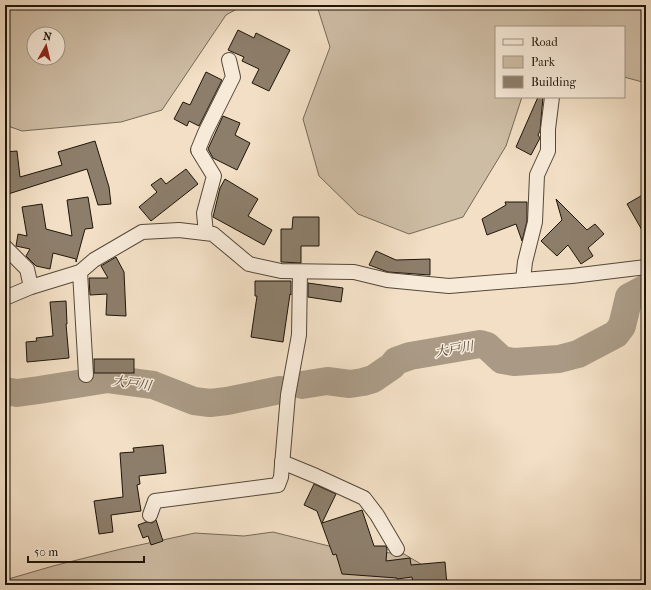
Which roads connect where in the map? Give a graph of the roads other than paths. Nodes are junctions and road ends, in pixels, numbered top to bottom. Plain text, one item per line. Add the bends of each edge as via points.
1 (229, 60) dead end
2 (552, 98) edge
3 (206, 233) junction
4 (5, 247) edge
5 (646, 267) edge
6 (80, 272) junction
7 (300, 272) junction
8 (523, 280) junction
9 (31, 287) junction
10 (5, 298) edge
11 (86, 375) dead end
12 (282, 462) junction
13 (150, 515) dead end
14 (398, 549) dead end

1 - 3 street via 233,77 198,150 214,176 204,213
2 - 8 street via 548,151 538,175 535,222
3 - 6 street via 179,230 142,232 94,260
3 - 7 street via 213,234 248,264
4 - 9 street via 27,269
5 - 8 street
6 - 9 street
6 - 11 street
7 - 8 street via 354,272 387,280 449,286
7 - 12 street via 299,335 288,395
9 - 10 street
12 - 13 street via 278,485 155,501
12 - 14 street via 364,498

